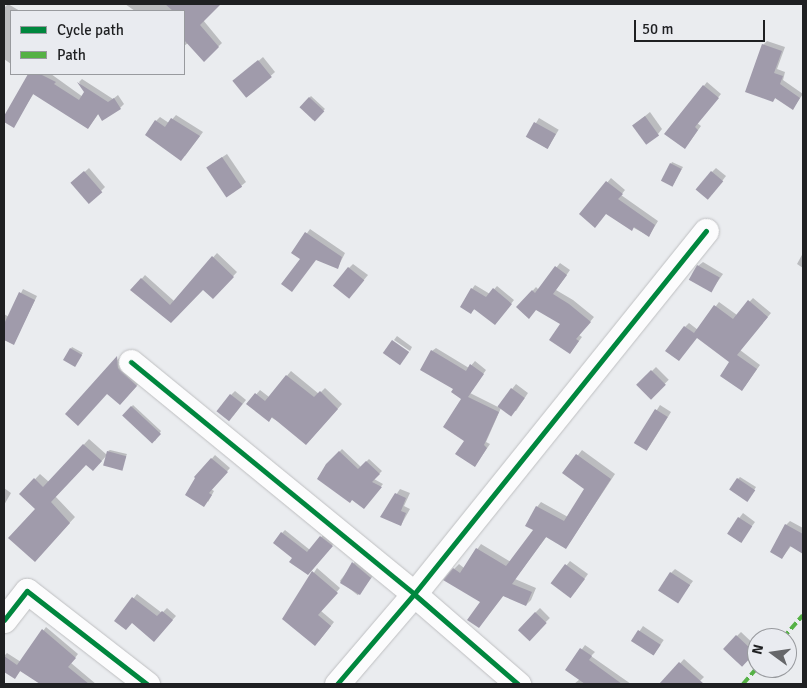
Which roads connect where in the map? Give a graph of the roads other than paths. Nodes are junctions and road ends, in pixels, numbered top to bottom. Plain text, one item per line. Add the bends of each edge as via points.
1 (706, 231) dead end
2 (131, 362) dead end
3 (414, 594) junction
4 (4, 620) edge
5 (147, 684) edge
6 (337, 684) edge
7 (518, 684) edge

1 - 3 street
2 - 3 street
3 - 6 street
3 - 7 street
4 - 5 street via 27,591

